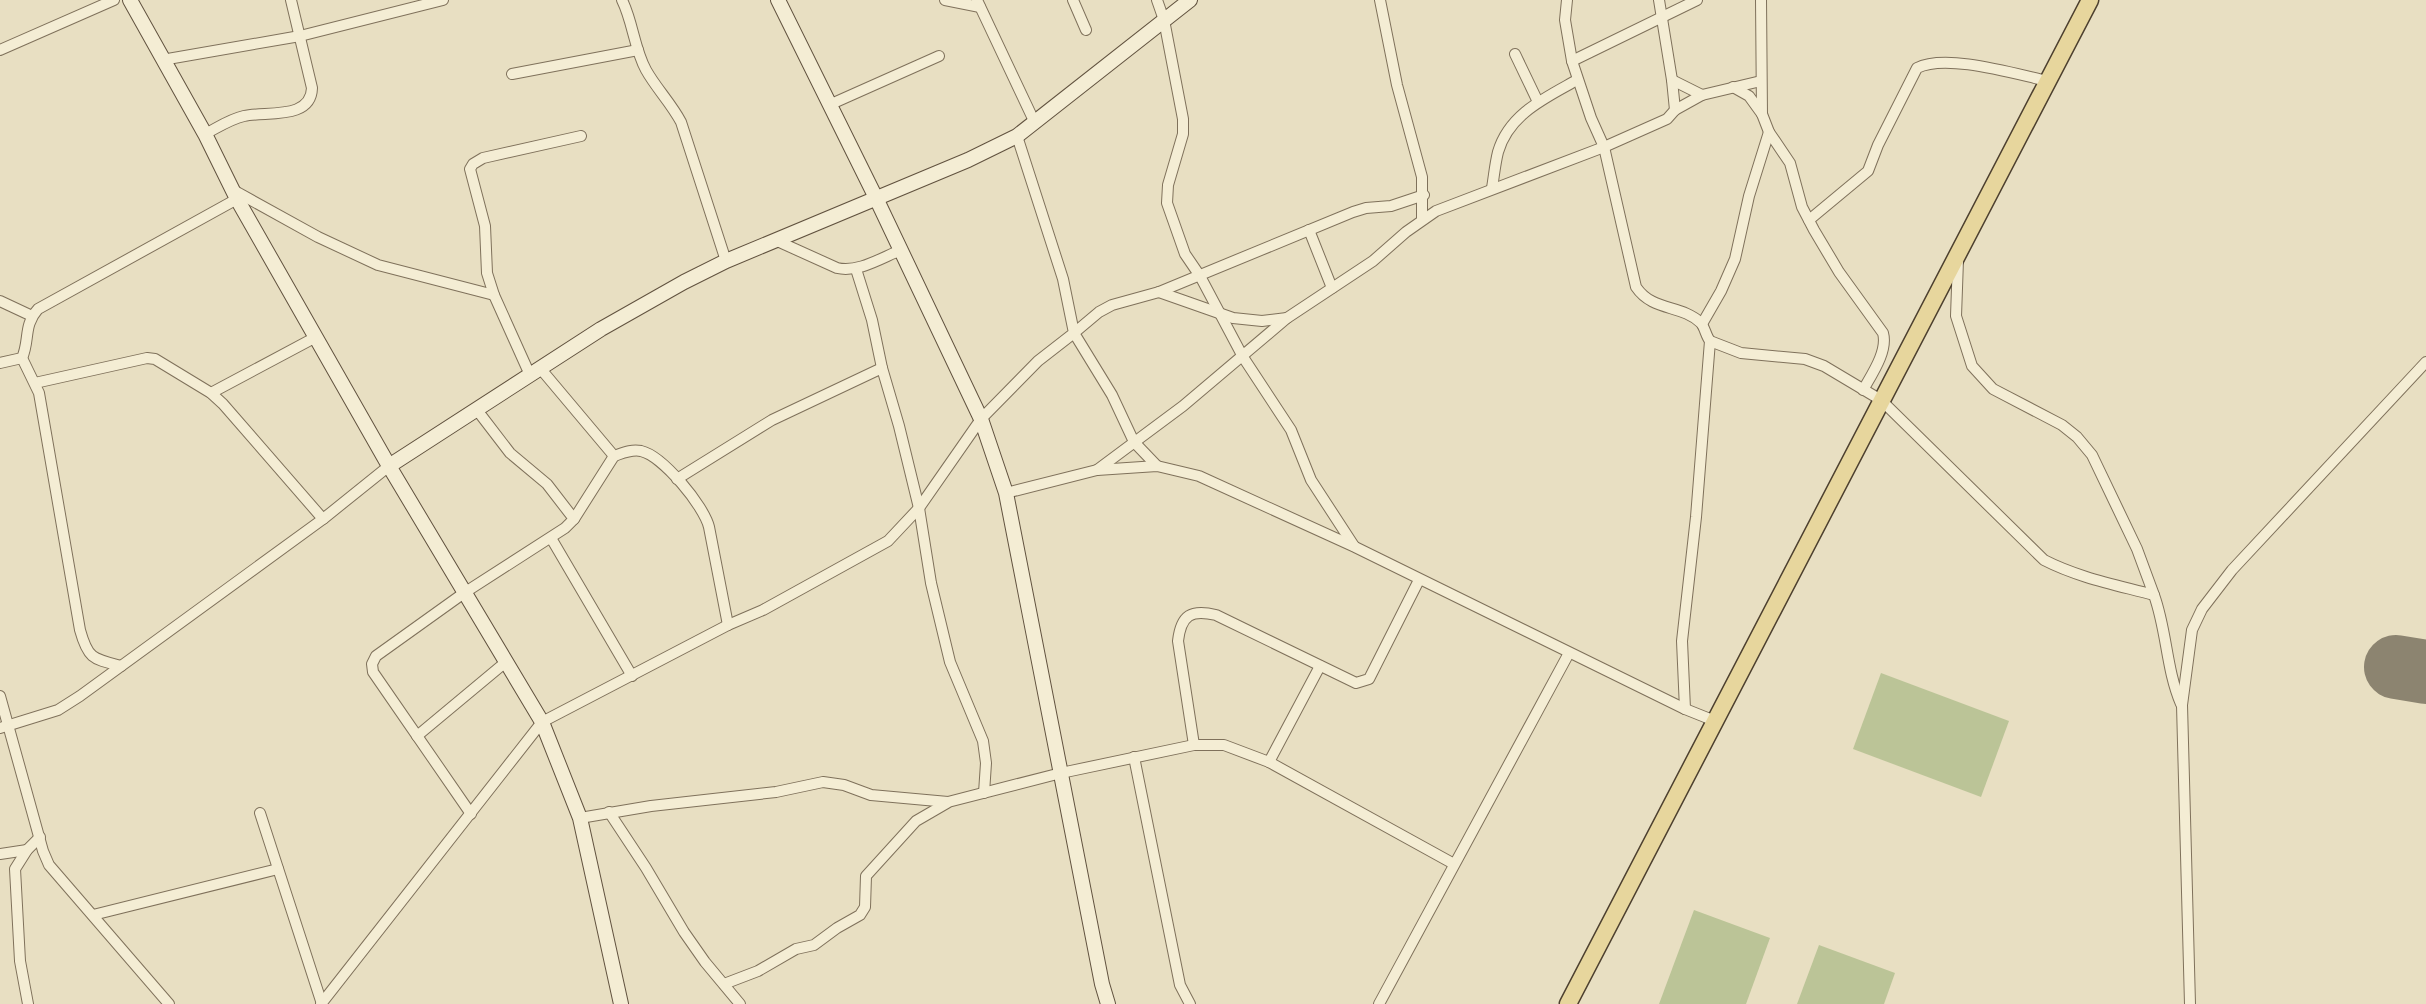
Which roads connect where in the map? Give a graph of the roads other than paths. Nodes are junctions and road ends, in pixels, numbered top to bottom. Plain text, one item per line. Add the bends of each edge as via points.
1 (114, 0) edge
2 (130, 0) edge
3 (291, 0) edge
4 (444, 0) edge
5 (622, 0) edge
6 (945, 0) edge
7 (1073, 0) edge
8 (1157, 0) edge
9 (1190, 0) edge
10 (1380, 0) edge
11 (1566, 0) edge
12 (1659, 0) edge
13 (1697, 0) edge
14 (1760, 1) edge
15 (782, 3) edge
16 (979, 4) edge
17 (2086, 4) edge
18 (1661, 17) junction
19 (1164, 20) junction
20 (1086, 30) dead end
21 (300, 36) junction
22 (0, 50) edge
23 (638, 50) junction
24 (1514, 54) dead end
25 (939, 56) dead end
26 (162, 60) junction
27 (1572, 61) junction
28 (512, 74) dead end
29 (1577, 80) junction
30 (1672, 80) junction
31 (2048, 80) junction
32 (1761, 81) junction
33 (1733, 87) junction
34 (1702, 95) junction
35 (1538, 102) junction
36 (829, 105) junction
37 (1674, 110) junction
38 (1762, 114) junction
39 (1035, 123) junction
40 (1769, 132) junction
41 (205, 134) junction
42 (581, 136) dead end
43 (1017, 136) junction
44 (1604, 147) junction
45 (1492, 188) junction
46 (235, 194) junction
47 (1424, 195) junction
48 (876, 198) junction
49 (1422, 219) junction
50 (1809, 220) junction
51 (1309, 230) junction
52 (775, 240) junction
53 (901, 250) junction
54 (1958, 251) junction
55 (726, 261) junction
56 (856, 268) junction
57 (1200, 276) junction
58 (1332, 288) junction
59 (1159, 292) junction
60 (494, 295) junction
61 (0, 301) edge
62 (1219, 315) junction
63 (32, 316) junction
64 (1287, 318) junction
65 (1702, 324) junction
66 (1074, 333) junction
67 (316, 337) junction
68 (1710, 341) junction
69 (1243, 357) junction
70 (22, 358) junction
71 (2426, 362) edge
72 (0, 363) edge
73 (882, 368) junction
74 (535, 372) junction
75 (35, 383) junction
76 (1863, 390) junction
77 (211, 393) junction
78 (1881, 400) junction
79 (477, 410) junction
80 (981, 419) junction
81 (1134, 442) junction
82 (614, 456) junction
83 (389, 466) junction
84 (1157, 466) junction
85 (1098, 470) junction
86 (677, 479) junction
87 (1006, 493) junction
88 (919, 508) junction
89 (323, 519) junction
90 (574, 519) junction
91 (551, 538) junction
92 (1355, 547) junction
93 (1419, 580) junction
94 (464, 593) junction
95 (2154, 595) junction
96 (728, 625) junction
97 (1569, 653) junction
98 (507, 661) junction
99 (121, 666) junction
100 (1320, 666) junction
101 (632, 676) junction
102 (0, 696) edge
103 (2182, 705) junction
104 (1685, 709) junction
105 (1715, 720) junction
106 (542, 722) junction
107 (4, 726) edge
108 (417, 736) junction
109 (1194, 745) junction
110 (1134, 758) junction
111 (1269, 762) junction
112 (1060, 773) junction
113 (984, 794) junction
114 (948, 802) junction
115 (609, 812) junction
116 (260, 813) dead end
117 (471, 814) junction
118 (580, 818) junction
119 (40, 837) junction
120 (27, 850) junction
121 (0, 854) edge
122 (1454, 864) junction
123 (278, 869) junction
124 (93, 916) junction
125 (724, 984) junction
126 (28, 1004) edge
127 (169, 1004) edge
128 (321, 1004) edge
129 (621, 1004) edge
130 (740, 1004) edge
131 (1108, 1004) edge
132 (1190, 1004) edge
133 (1379, 1004) edge
134 (1568, 1004) edge
135 (2190, 1004) edge

1 - 22 street
2 - 26 street
3 - 21 street
4 - 21 street
5 - 23 street
6 - 16 street
7 - 20 street
8 - 19 street
9 - 19 street
10 - 47 street
11 - 27 street via 1565,20
12 - 18 street
13 - 18 street
14 - 32 street
15 - 36 street
16 - 39 street
17 - 31 main road
18 - 27 street
18 - 30 street
19 - 39 street
19 - 57 street via 1183,119 1183,134 1168,185 1167,203 1185,254
21 - 26 street
21 - 41 street via 312,88 308,104 290,111 235,119
23 - 28 street
23 - 55 street via 645,69 681,122
24 - 35 street
25 - 36 street
26 - 41 street
27 - 29 street
29 - 35 street
29 - 44 street
30 - 34 street
30 - 37 street
31 - 50 street via 1955,62 1917,68 1868,171
31 - 54 main road
32 - 33 street
32 - 38 street
33 - 34 street
33 - 38 street via 1749,96
34 - 37 street
35 - 45 street via 1517,119 1504,138 1498,152
36 - 48 street
37 - 44 street via 1667,119
38 - 40 street
39 - 43 street
40 - 50 street via 1790,163 1802,207
40 - 65 street via 1749,196 1735,259
41 - 46 street
42 - 60 street via 482,158 470,169 485,226 487,273
43 - 48 street
43 - 66 street via 1063,279
44 - 45 street
44 - 65 street via 1636,287 1649,302 1675,309
45 - 49 street
46 - 60 street via 378,265
46 - 63 street via 48,302
46 - 67 street
47 - 49 street
47 - 51 street via 1391,206 1366,208
48 - 52 street
48 - 53 street
49 - 58 street via 1374,260
50 - 76 street via 1839,272 1883,333 1885,343
51 - 57 street
51 - 58 street
52 - 55 street
52 - 56 street via 837,268
53 - 56 street
53 - 80 street
54 - 78 main road
54 - 95 street via 1956,316 1972,366 1993,389 2062,426 2082,443 2099,469 2138,549
55 - 74 street via 640,306
56 - 73 street
57 - 59 street
57 - 62 street
58 - 64 street
59 - 62 street
59 - 66 street via 1112,305
60 - 74 street
61 - 63 street
62 - 64 street via 1256,321
62 - 69 street
63 - 70 street via 27,326
64 - 69 street
65 - 68 street
66 - 80 street via 1038,361
66 - 81 street via 1112,395
67 - 77 street
67 - 83 street
68 - 76 street via 1741,353 1805,359 1824,366
68 - 104 street via 1682,641
69 - 81 street
69 - 92 street via 1290,430 1311,480
70 - 72 street
70 - 75 street
71 - 103 street via 2251,550 2202,609 2192,630 2188,649
73 - 86 street via 772,420
73 - 88 street
74 - 79 street
74 - 82 street
75 - 77 street via 155,358
75 - 99 street via 84,646 95,659
76 - 78 street
77 - 89 street
78 - 95 street via 2044,560 2093,580
78 - 105 main road
79 - 83 street
79 - 90 street via 510,453 546,484
80 - 87 street
80 - 88 street
81 - 84 street
81 - 85 street
82 - 86 street via 632,450 643,452 655,458
82 - 90 street
83 - 89 street
83 - 94 street
84 - 85 street
84 - 92 street via 1199,476
85 - 87 street
86 - 96 street via 706,515
87 - 112 street
88 - 96 street via 879,548 763,610
88 - 113 street via 931,583 950,662 983,741 986,763
89 - 99 street
90 - 91 street
91 - 94 street
91 - 101 street
92 - 93 street
93 - 97 street
93 - 100 street via 1369,679 1356,683
94 - 98 street
94 - 108 street via 376,656 372,664 373,672
95 - 103 street via 2170,672
96 - 101 street
97 - 104 street
97 - 122 street
98 - 106 street
98 - 108 street
99 - 107 street via 58,710
100 - 109 street via 1216,615 1200,611 1187,616 1180,625 1178,641
100 - 111 street
101 - 106 street
102 - 107 street
103 - 135 street
104 - 105 street
105 - 134 main road
106 - 117 street
106 - 118 street
107 - 119 street
108 - 117 street
109 - 110 street
109 - 111 street via 1230,746
110 - 112 street
110 - 132 street via 1180,985
111 - 122 street
112 - 113 street
112 - 131 street
113 - 114 street
114 - 115 street via 878,796 823,782 750,796
114 - 125 street via 916,821 866,876 865,907 860,915 814,945 796,949 758,971
115 - 118 street
115 - 125 street via 684,932
116 - 123 street
117 - 128 street
118 - 129 street
119 - 120 street
119 - 124 street via 49,865
120 - 121 street
120 - 126 street via 15,869 14,880 20,961
122 - 133 street
123 - 124 street
123 - 128 street
124 - 127 street
125 - 130 street

